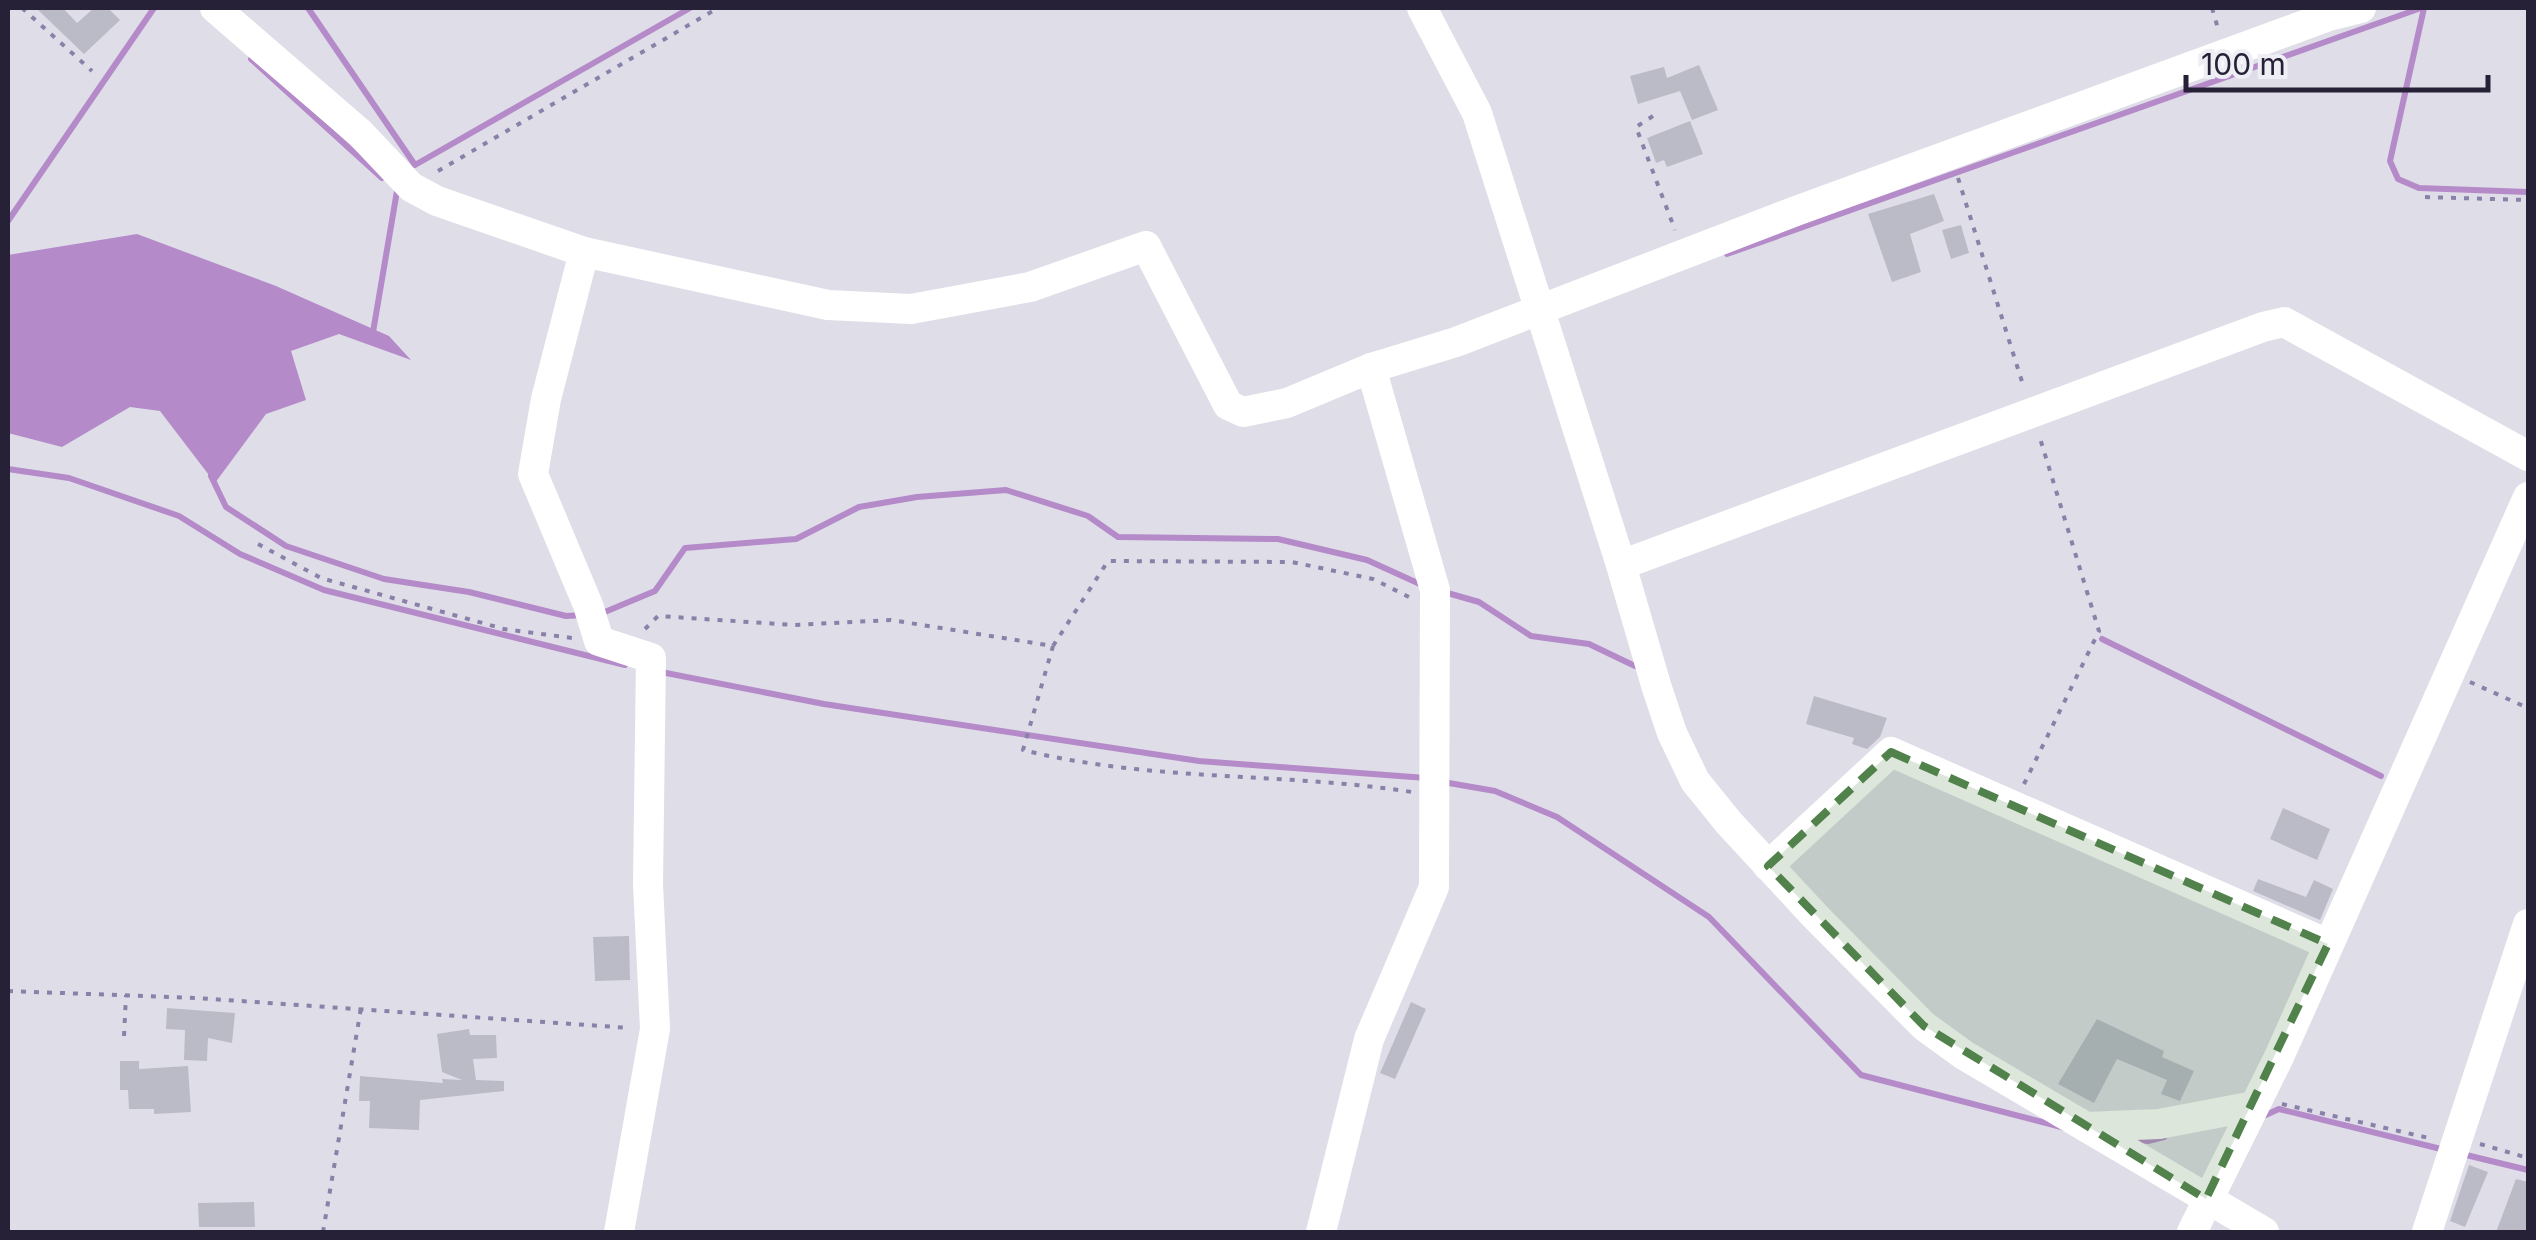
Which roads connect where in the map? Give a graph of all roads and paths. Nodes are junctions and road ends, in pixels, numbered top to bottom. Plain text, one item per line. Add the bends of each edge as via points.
1 (22, 8) edge
2 (215, 8) edge
3 (718, 8) edge
4 (1422, 8) edge
5 (2361, 8) edge
6 (92, 71) dead end
7 (1653, 116) dead end
8 (1950, 155) junction
9 (411, 187) junction
10 (2425, 197) dead end
11 (2528, 200) edge
12 (584, 252) junction
13 (1684, 254) junction
14 (1538, 309) junction
15 (1371, 368) junction
16 (2032, 412) junction
17 (2528, 456) edge
18 (2528, 498) edge
19 (258, 544) dead end
20 (1621, 565) junction
21 (1433, 590) junction
22 (611, 645) junction
23 (1053, 646) junction
24 (2448, 673) junction
25 (2528, 708) edge
26 (1434, 780) junction
27 (2013, 806) junction
28 (1768, 866) junction
29 (2528, 924) edge
30 (2328, 944) junction
31 (8, 991) edge
32 (126, 995) junction
33 (361, 1008) junction
34 (655, 1029) junction
35 (124, 1036) dead end
36 (2256, 1102) junction
37 (2086, 1127) junction
38 (2458, 1141) junction
39 (2528, 1158) edge
40 (2206, 1199) junction
41 (324, 1232) edge
42 (620, 1232) edge
43 (1321, 1232) edge
44 (2192, 1232) edge
45 (2264, 1232) edge
46 (2427, 1232) edge

1 - 6 path
2 - 9 street via 360,133
3 - 9 path
4 - 14 street via 1477,113
5 - 8 street
7 - 13 path via 1636,128
8 - 13 street
8 - 16 path
9 - 12 street
10 - 11 path
12 - 15 street via 828,306 911,309 1030,287 1146,246 1228,405 1243,412 1287,402
12 - 22 street via 533,474
13 - 14 street
14 - 15 street
14 - 20 street
15 - 21 street
16 - 17 street via 2284,322
16 - 20 street
16 - 27 path via 2099,632
18 - 24 street
19 - 22 path via 321,578 504,629
20 - 28 street via 1672,734 1695,781
21 - 23 path via 1292,562 1108,562
21 - 26 street
22 - 23 path via 658,616 794,625 891,620
22 - 34 street via 651,658 648,884
23 - 26 path via 1023,750 1125,769 1353,783
24 - 25 path
24 - 30 street
26 - 43 street via 1434,887 1369,1039
27 - 28 street via 1892,752
27 - 30 street
28 - 37 street via 1924,1026
29 - 38 street
30 - 36 street
31 - 32 path
32 - 33 path
32 - 35 path
33 - 34 path
33 - 41 path
34 - 42 street
36 - 37 street via 2159,1124
36 - 38 path
36 - 40 street
37 - 40 street
38 - 39 path
38 - 46 street
40 - 44 street
40 - 45 street

